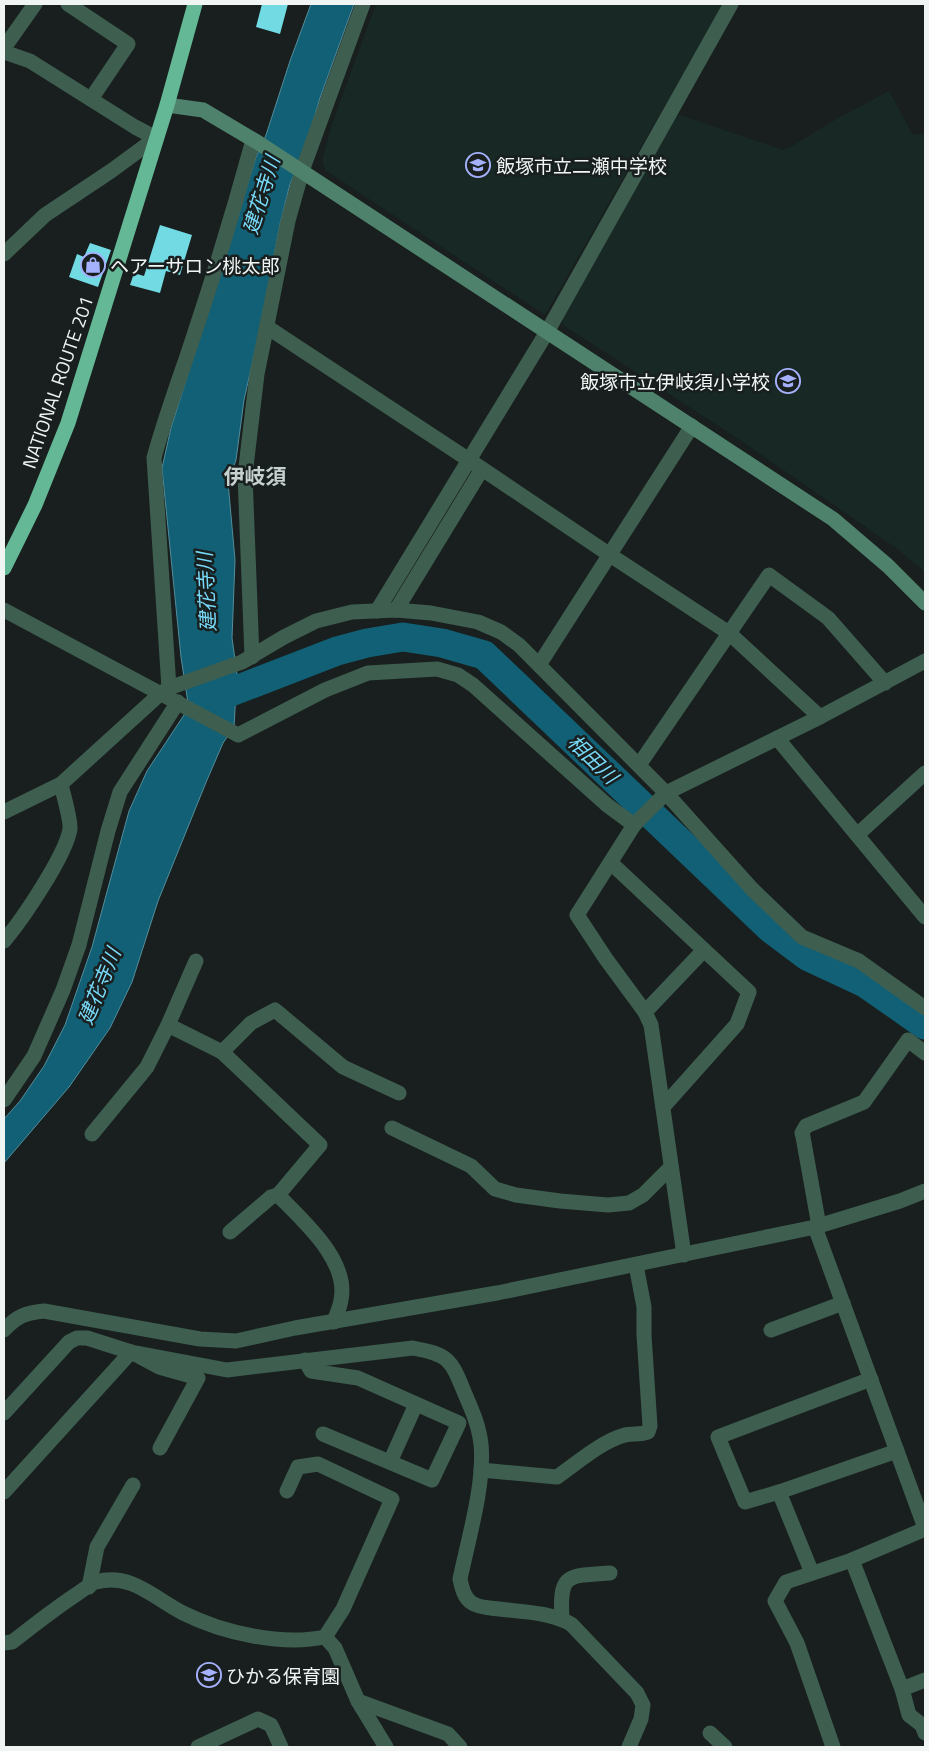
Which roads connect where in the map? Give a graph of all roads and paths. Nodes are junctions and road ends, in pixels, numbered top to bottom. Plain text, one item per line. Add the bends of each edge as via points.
1 (35, 4) edge
2 (68, 4) edge
3 (195, 4) edge
4 (363, 4) edge
5 (731, 4) edge
6 (4, 50) edge
7 (91, 99) junction
8 (167, 105) junction
9 (156, 138) junction
10 (255, 141) junction
11 (300, 170) junction
12 (4, 254) edge
13 (267, 327) junction
14 (547, 332) junction
15 (692, 426) junction
16 (469, 460) junction
17 (482, 469) junction
18 (610, 555) junction
19 (4, 568) edge
20 (925, 603) edge
21 (4, 610) edge
22 (396, 610) junction
23 (377, 611) junction
24 (730, 633) junction
25 (247, 660) junction
26 (925, 661) edge
27 (539, 665) junction
28 (886, 683) junction
29 (169, 689) junction
30 (180, 704) junction
31 (820, 717) junction
32 (777, 738) junction
33 (639, 766) junction
34 (925, 772) edge
35 (61, 784) junction
36 (666, 793) junction
37 (4, 812) edge
38 (634, 825) junction
39 (857, 835) junction
40 (611, 863) junction
41 (925, 917) edge
42 (4, 941) edge
43 (704, 950) junction
44 (196, 961) dead end
45 (925, 1008) edge
46 (645, 1012) junction
47 (168, 1025) junction
48 (222, 1052) junction
49 (925, 1053) edge
50 (399, 1093) dead end
51 (4, 1100) edge
52 (663, 1107) junction
53 (392, 1128) dead end
54 (92, 1134) dead end
55 (671, 1167) junction
56 (925, 1191) edge
57 (278, 1195) junction
58 (817, 1226) junction
59 (230, 1232) dead end
60 (684, 1255) junction
61 (636, 1265) junction
62 (843, 1303) junction
63 (334, 1322) junction
64 (4, 1330) edge
65 (772, 1330) dead end
66 (131, 1352) junction
67 (305, 1360) junction
68 (871, 1379) junction
69 (416, 1404) junction
70 (4, 1412) edge
71 (323, 1434) dead end
72 (160, 1448) dead end
73 (897, 1451) junction
74 (390, 1462) junction
75 (480, 1470) junction
76 (133, 1485) dead end
77 (287, 1490) dead end
78 (4, 1492) edge
79 (779, 1492) junction
80 (925, 1528) edge
81 (852, 1560) junction
82 (610, 1573) dead end
83 (812, 1573) junction
84 (89, 1587) junction
85 (562, 1619) junction
86 (325, 1637) junction
87 (4, 1643) edge
88 (925, 1680) edge
89 (902, 1689) junction
90 (358, 1701) junction
91 (710, 1733) dead end
92 (925, 1733) edge
93 (198, 1747) edge
94 (281, 1747) edge
95 (386, 1747) edge
96 (460, 1747) edge
97 (629, 1747) edge
98 (725, 1747) edge
99 (833, 1747) edge

1 - 6 street
2 - 7 street via 128,44
3 - 8 highway, NATIONAL ROUTE 201
4 - 11 street
5 - 14 street
6 - 7 street via 30,61
7 - 9 street
8 - 9 highway, NATIONAL ROUTE 201
8 - 10 street via 203,110
9 - 12 street via 45,215
9 - 19 highway, NATIONAL ROUTE 201 via 68,423 35,505
10 - 11 street
10 - 29 street via 154,458
11 - 13 street
11 - 14 street
13 - 16 street
13 - 25 street via 257,374 245,475
14 - 15 street
14 - 16 street
15 - 18 street
15 - 20 street via 833,519
16 - 17 street
16 - 23 street
17 - 18 street
17 - 22 street
18 - 24 street
18 - 27 street
21 - 29 street
22 - 23 street
22 - 27 street via 478,622 494,628 519,645
23 - 25 street via 352,612 316,621
24 - 28 street via 769,575 828,618
24 - 31 street
24 - 33 street
25 - 29 street
26 - 28 street
27 - 33 street
28 - 31 street
29 - 30 street
29 - 35 street
30 - 38 street via 238,735 324,690 368,673 437,669 458,675 473,685 607,805
30 - 51 street via 120,792 64,990 34,1056
31 - 32 street
32 - 36 street
32 - 39 street
33 - 36 street
34 - 39 street
35 - 37 street
35 - 42 street via 70,828 61,853 35,898
36 - 38 street
36 - 45 street via 752,889 802,938 859,962
38 - 40 street
39 - 41 street
40 - 43 street
40 - 46 street via 577,915
43 - 46 street
43 - 52 street via 749,992 737,1024
44 - 47 street
46 - 52 street via 651,1025
47 - 48 street
47 - 54 street via 147,1067
48 - 50 street via 251,1023 275,1010 343,1067
48 - 57 street via 320,1145
49 - 58 street via 908,1040 864,1102 804,1129
52 - 55 street
53 - 55 street via 471,1166 495,1189 560,1201 608,1205 629,1203 643,1196
55 - 60 street
56 - 58 street
57 - 59 street via 271,1197
57 - 63 street via 322,1241 337,1267 342,1299
58 - 60 street
58 - 62 street
60 - 61 street
61 - 63 street
61 - 75 street via 644,1307 648,1432 625,1435 607,1442 557,1477
62 - 65 street
62 - 68 street
63 - 64 street via 236,1340 218,1340 44,1312 26,1313
66 - 67 street via 227,1370
66 - 70 street via 87,1338 77,1338 69,1342
66 - 72 street via 159,1367 198,1378
66 - 78 street
67 - 69 street via 311,1371 358,1378
67 - 75 street via 413,1348 431,1351 448,1359 476,1418 481,1445
68 - 73 street
68 - 79 street via 718,1437 745,1502
69 - 74 street
69 - 74 street via 459,1423 432,1480
71 - 74 street
73 - 79 street
73 - 80 street
75 - 85 street via 460,1580 464,1594 472,1603 484,1607
76 - 84 street via 97,1547
77 - 86 street via 298,1467 318,1464 392,1499 343,1609
79 - 83 street
80 - 81 street
81 - 83 street
81 - 89 street
82 - 85 street via 576,1575 568,1580 560,1596
83 - 99 street via 786,1582 775,1601 797,1642
84 - 86 street via 114,1579 138,1585 183,1613 248,1635 308,1640
84 - 87 street via 12,1642
85 - 97 street via 571,1624 636,1692 643,1705 641,1719
86 - 90 street via 335,1648
88 - 89 street
89 - 92 street via 909,1715 922,1725
90 - 95 street
90 - 96 street via 448,1734
91 - 98 street
93 - 94 street via 258,1719 271,1725

